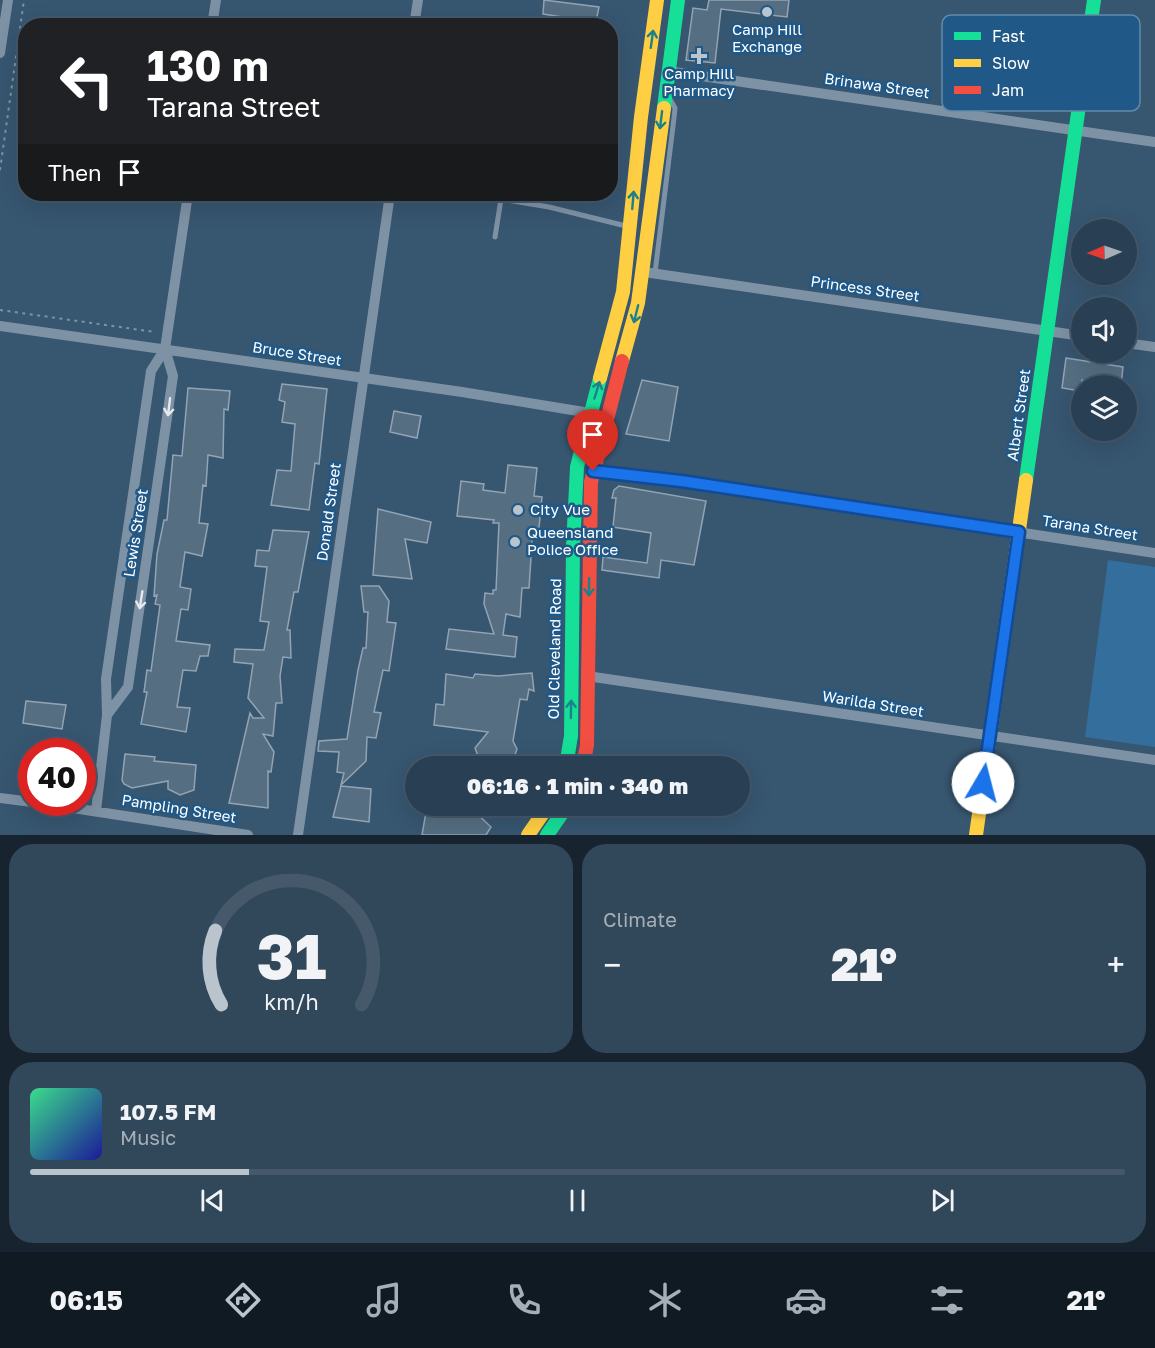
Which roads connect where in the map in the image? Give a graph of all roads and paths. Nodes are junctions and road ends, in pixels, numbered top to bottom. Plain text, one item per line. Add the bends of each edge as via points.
1 (8, 0) edge
2 (24, 0) edge
3 (216, 0) edge
4 (418, 0) edge
5 (657, 0) edge
6 (678, 0) edge
7 (1094, 0) edge
8 (1092, 15) edge
9 (21, 18) edge
10 (213, 18) edge
11 (415, 18) edge
12 (18, 42) edge
13 (0, 53) edge
14 (667, 71) junction
15 (942, 111) edge
16 (944, 111) edge
17 (1078, 111) edge
18 (1075, 130) junction
19 (1155, 142) edge
20 (0, 170) edge
21 (187, 201) edge
22 (389, 201) edge
23 (501, 201) edge
24 (513, 201) edge
25 (631, 227) junction
26 (495, 237) dead end
27 (649, 272) junction
28 (0, 310) edge
29 (0, 326) edge
30 (1048, 331) junction
31 (155, 332) dead end
32 (1071, 334) edge
33 (1137, 345) edge
34 (1155, 347) edge
35 (165, 349) junction
36 (363, 379) junction
37 (590, 413) junction
38 (593, 471) junction
39 (1019, 532) junction
40 (1155, 553) edge
41 (587, 676) junction
42 (107, 715) junction
43 (990, 737) junction
44 (568, 756) edge
45 (585, 756) edge
46 (1155, 760) edge
47 (0, 798) edge
48 (18, 800) edge
49 (96, 811) joint
50 (541, 816) edge
51 (560, 816) edge
52 (169, 830) edge
53 (248, 835) edge
54 (298, 835) edge
55 (528, 835) edge
56 (547, 835) edge
57 (976, 835) edge

1 - 13 street
2 - 9 path
3 - 10 street
4 - 11 street
25 -> 5 main road, Old Cleveland Road
6 - 14 main road
7 - 8 main road, Albert Street
12 - 20 path
14 - 15 street, Brinawa Street
14 -> 27 main road
16 - 18 street, Brinawa Street
17 - 18 main road, Albert Street
18 - 19 street, Brinawa Street
18 - 30 main road, Albert Street
21 - 35 street, Lewis Street
22 - 36 street, Donald Street
23 - 26 lane
24 - 25 lane
37 -> 25 main road, Old Cleveland Road via 618,318
27 - 30 street, Princess Street
27 -> 38 main road
28 - 31 path
29 - 35 street, Bruce Street
30 - 32 street, Princess Street
30 - 39 main road, Albert Street
33 - 34 street
35 - 36 street, Bruce Street
35 - 42 street, Lewis Street via 151,371 106,679
35 -> 42 street, Lewis Street via 173,376 128,687
36 - 37 street, Bruce Street
36 - 54 street, Donald Street
44 -> 37 main road, Old Cleveland Road via 575,483
38 - 39 street, Tarana Street
38 -> 41 main road
39 - 40 street, Tarana Street
39 - 43 main road, Albert Street
41 - 43 street, Warilda Street
41 - 45 main road
42 - 49 street, Lewis Street
43 - 46 street, Warilda Street
43 - 57 main road, Albert Street
47 - 48 street, Pampling Street
49 - 52 street, Pampling Street
50 - 55 main road
51 - 56 main road
52 - 53 street, Pampling Street

